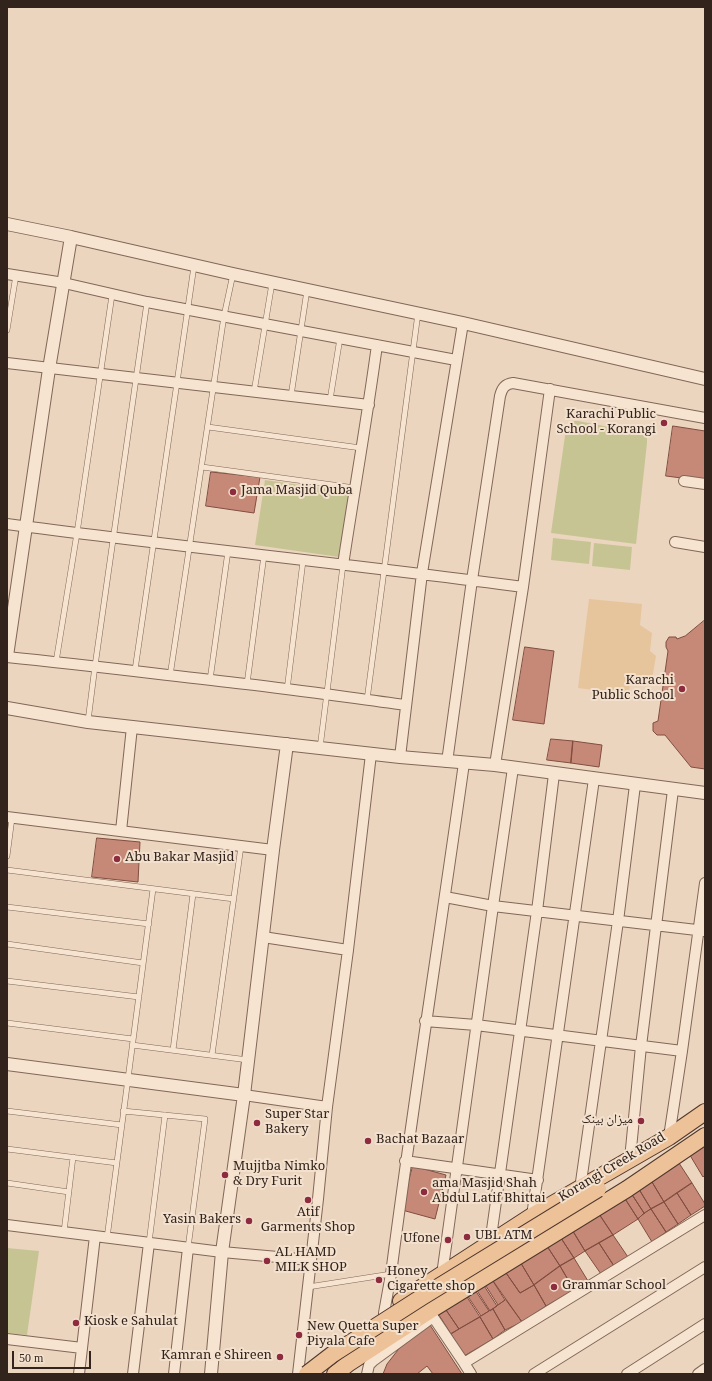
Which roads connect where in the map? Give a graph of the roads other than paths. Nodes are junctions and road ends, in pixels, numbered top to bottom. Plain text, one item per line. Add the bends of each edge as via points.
1 (7, 224) edge
2 (71, 237) junction
3 (194, 265) junction
4 (11, 274) edge
5 (233, 274) junction
6 (272, 282) junction
7 (64, 283) junction
8 (308, 289) junction
9 (112, 294) junction
10 (147, 302) junction
11 (187, 310) junction
12 (418, 314) junction
13 (224, 316) junction
14 (463, 323) junction
15 (265, 325) junction
16 (7, 330) edge
17 (301, 331) junction
18 (340, 338) junction
19 (377, 345) junction
20 (413, 352) junction
21 (456, 360) junction
22 (7, 363) edge
23 (50, 369) junction
24 (100, 375) junction
25 (136, 379) junction
26 (705, 379) edge
27 (176, 383) junction
28 (214, 388) junction
29 (550, 389) junction
30 (254, 392) junction
31 (292, 396) junction
32 (330, 400) junction
33 (369, 405) junction
34 (705, 418) edge
35 (208, 427) junction
36 (361, 448) junction
37 (202, 467) junction
38 (684, 481) dead end
39 (705, 484) edge
40 (355, 488) junction
41 (7, 524) edge
42 (27, 527) junction
43 (77, 533) junction
44 (114, 537) junction
45 (153, 542) junction
46 (675, 542) dead end
47 (190, 546) junction
48 (705, 547) edge
49 (228, 551) junction
50 (264, 555) junction
51 (303, 561) junction
52 (343, 565) junction
53 (384, 570) junction
54 (422, 573) junction
55 (472, 580) junction
56 (524, 587) junction
57 (7, 657) edge
58 (56, 662) junction
59 (95, 666) junction
60 (134, 670) junction
61 (170, 676) junction
62 (210, 680) junction
63 (247, 684) junction
64 (287, 690) junction
65 (326, 695) junction
66 (367, 700) junction
67 (406, 705) junction
68 (7, 708) edge
69 (88, 722) junction
70 (132, 727) junction
71 (287, 744) junction
72 (320, 748) junction
73 (371, 754) junction
74 (400, 757) junction
75 (447, 762) junction
76 (464, 763) junction
77 (495, 765) junction
78 (513, 768) junction
79 (554, 774) junction
80 (594, 779) junction
81 (636, 785) junction
82 (673, 790) junction
83 (705, 793) edge
84 (10, 818) edge
85 (121, 831) junction
86 (241, 846) junction
87 (273, 850) junction
88 (7, 856) edge
89 (7, 870) edge
90 (705, 883) edge
91 (153, 889) junction
92 (193, 894) junction
93 (445, 897) junction
94 (234, 899) junction
95 (493, 906) junction
96 (7, 907) edge
97 (536, 911) junction
98 (576, 916) junction
99 (618, 921) junction
100 (149, 924) junction
101 (657, 925) junction
102 (702, 931) edge
103 (262, 937) junction
104 (7, 944) edge
105 (348, 950) junction
106 (143, 963) junction
107 (7, 981) edge
108 (139, 997) junction
109 (425, 1021) junction
110 (7, 1023) edge
111 (476, 1025) junction
112 (520, 1030) junction
113 (558, 1035) junction
114 (133, 1039) junction
115 (601, 1041) junction
116 (132, 1045) junction
117 (641, 1046) junction
118 (173, 1050) junction
119 (682, 1051) junction
120 (212, 1055) junction
121 (248, 1060) junction
122 (7, 1064) edge
123 (127, 1079) junction
124 (244, 1095) junction
125 (327, 1107) junction
126 (7, 1110) edge
127 (123, 1111) junction
128 (705, 1112) edge
129 (165, 1115) junction
130 (122, 1125) junction
131 (669, 1136) junction
132 (705, 1136) edge
133 (7, 1149) edge
134 (73, 1158) junction
135 (630, 1160) junction
136 (405, 1161) junction
137 (117, 1163) junction
138 (616, 1168) junction
139 (456, 1169) junction
140 (500, 1175) junction
141 (538, 1180) junction
142 (7, 1183) edge
143 (598, 1189) junction
144 (627, 1189) junction
145 (580, 1190) junction
146 (69, 1192) junction
147 (705, 1215) edge
148 (532, 1216) junction
149 (7, 1225) edge
150 (64, 1232) junction
151 (95, 1236) junction
152 (107, 1238) junction
153 (149, 1243) junction
154 (490, 1244) junction
155 (188, 1248) junction
156 (222, 1252) junction
157 (311, 1260) junction
158 (705, 1267) edge
159 (391, 1274) junction
160 (442, 1275) junction
161 (308, 1287) junction
162 (384, 1312) junction
163 (431, 1314) junction
164 (705, 1324) edge
165 (7, 1339) edge
166 (344, 1340) junction
167 (386, 1340) junction
168 (82, 1348) junction
169 (464, 1363) junction
170 (348, 1368) edge
171 (705, 1369) edge
172 (79, 1374) edge
173 (133, 1374) edge
174 (174, 1374) edge
175 (211, 1374) edge
176 (298, 1374) edge
177 (307, 1374) edge
178 (322, 1374) edge
179 (335, 1374) edge
180 (366, 1374) edge
181 (471, 1374) edge
182 (534, 1374) edge
183 (627, 1374) edge
184 (698, 1374) edge

1 - 2 street
2 - 3 street
2 - 7 street
3 - 5 street
3 - 11 lane
4 - 7 street
4 - 16 lane
5 - 6 street
5 - 13 lane
6 - 8 street
6 - 15 lane
7 - 9 street
7 - 23 street
8 - 12 street
8 - 17 lane
9 - 10 street
9 - 24 lane
10 - 11 street
10 - 25 lane
11 - 13 street
11 - 27 lane
12 - 14 street
12 - 20 lane
13 - 15 street
13 - 28 lane
14 - 21 street
14 - 26 street
15 - 17 street
15 - 30 lane
17 - 18 street
17 - 31 lane
18 - 19 street
18 - 32 lane
19 - 20 street
19 - 33 street
20 - 21 street
20 - 53 lane
21 - 54 street
22 - 23 street
23 - 24 street
23 - 42 street
24 - 25 street
24 - 43 lane
25 - 27 street
25 - 44 lane
27 - 28 street
27 - 45 lane
28 - 30 street
28 - 35 lane
29 - 34 street
29 - 55 street via 514,383 508,384 501,391
29 - 56 street
30 - 31 street
31 - 32 street
32 - 33 street
33 - 36 street
35 - 36 lane
35 - 37 lane
36 - 40 street
37 - 40 lane
37 - 47 lane
38 - 39 street
40 - 52 street
41 - 42 street
42 - 43 street
42 - 57 street
43 - 44 street
43 - 58 lane
44 - 45 street
44 - 59 lane
45 - 47 street
45 - 60 lane
46 - 48 street
47 - 49 street
47 - 61 lane
49 - 50 street
49 - 62 lane
50 - 51 street
50 - 63 lane
51 - 52 street
51 - 64 lane
52 - 53 street
52 - 65 lane
53 - 54 street
53 - 66 lane
54 - 55 street
54 - 67 street
55 - 56 street
55 - 75 street
56 - 77 street
57 - 58 street
58 - 59 street
59 - 60 street
59 - 69 lane
60 - 61 street
61 - 62 street
62 - 63 street
63 - 64 street
64 - 65 street
65 - 66 street
65 - 72 lane
66 - 67 street
67 - 74 street
68 - 69 street
69 - 70 street
70 - 71 street
70 - 85 street
71 - 72 street
71 - 87 street
72 - 73 street
73 - 74 street
73 - 105 street
74 - 75 street
75 - 76 street
76 - 77 street
76 - 93 street
77 - 78 street
78 - 79 street
78 - 95 street
79 - 80 street
79 - 97 street
80 - 81 street
80 - 98 street
81 - 82 street
81 - 99 street
82 - 83 street
82 - 101 street
84 - 85 street
84 - 88 lane
85 - 86 street
86 - 87 street
86 - 94 lane
87 - 103 street
89 - 91 lane
90 - 102 street
91 - 92 lane
91 - 100 lane
92 - 94 lane
92 - 118 lane
93 - 95 street
93 - 109 street
94 - 120 lane
95 - 97 street
95 - 111 street
96 - 100 lane
97 - 98 street
97 - 112 street
98 - 99 street
98 - 113 street
99 - 101 street
99 - 115 street
100 - 106 lane
101 - 102 street
101 - 117 street
102 - 119 street
103 - 105 street
103 - 121 street
104 - 106 lane
105 - 125 street
106 - 108 lane
107 - 108 lane
108 - 114 lane
109 - 111 street
109 - 136 street
110 - 114 lane
111 - 112 street
111 - 139 street
112 - 113 street
112 - 140 street
113 - 115 street
113 - 141 street
114 - 116 lane
115 - 117 street
115 - 145 street
116 - 118 lane
116 - 123 lane
117 - 119 street
117 - 135 street
118 - 120 lane
119 - 131 street
120 - 121 lane
121 - 124 street
122 - 123 street
123 - 124 street
123 - 127 lane
124 - 125 street
124 - 156 street
125 - 157 street
126 - 130 lane
127 - 129 lane
127 - 130 lane
128 - 131 main road, Korangi Creek Road
129 - 153 lane
129 - 155 lane via 205,1119
130 - 137 lane
131 - 135 main road, Korangi Creek Road
132 - 144 main road, Korangi Creek Road
133 - 134 lane
134 - 137 lane
134 - 146 lane
135 - 138 main road, Korangi Creek Road
136 - 139 street
136 - 159 street
137 - 152 lane
138 - 143 main road
138 - 145 main road, Korangi Creek Road
139 - 140 street
139 - 160 street
140 - 141 street
140 - 154 street
141 - 148 street
142 - 146 lane
143 - 144 main road
143 - 177 main road, bridge via 422,1297 333,1354
144 - 163 main road, Korangi Creek Road
145 - 148 main road, Korangi Creek Road
146 - 150 lane
147 - 169 street
148 - 154 main road, Korangi Creek Road
149 - 150 street
150 - 151 street
151 - 152 street
151 - 168 street
152 - 153 street
153 - 155 street
153 - 173 street
154 - 160 main road, Korangi Creek Road
155 - 156 street
155 - 174 street
156 - 157 street
156 - 175 street
157 - 161 street
158 - 182 street
159 - 161 lane
159 - 162 street
160 - 162 main road, Korangi Creek Road
161 - 176 street
162 - 166 main road, Korangi Creek Road
162 - 167 street
163 - 167 main road, Korangi Creek Road
163 - 169 street
163 - 180 street via 369,1365
164 - 183 street
165 - 168 street
166 - 170 main road
166 - 178 main road, Korangi Creek Road via 320,1357
167 - 170 main road, Korangi Creek Road
168 - 172 street
169 - 181 street
170 - 179 main road, Korangi Creek Road
171 - 184 street

